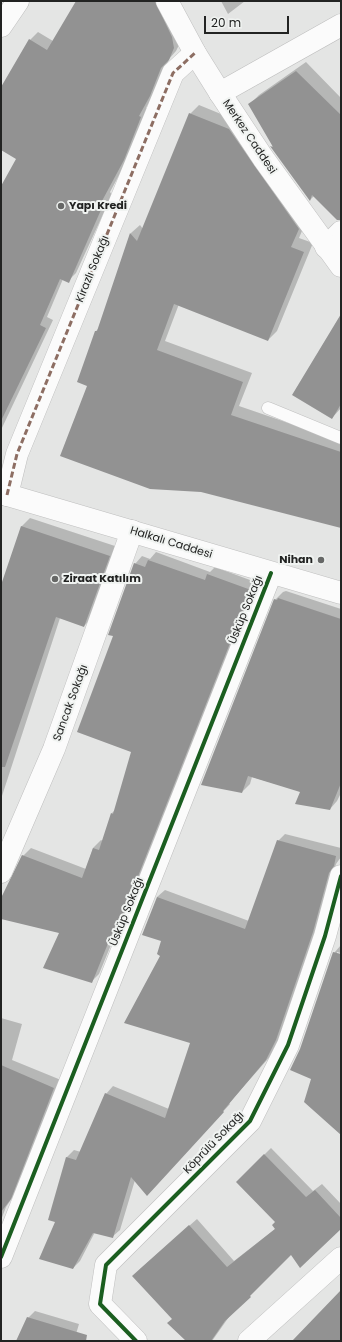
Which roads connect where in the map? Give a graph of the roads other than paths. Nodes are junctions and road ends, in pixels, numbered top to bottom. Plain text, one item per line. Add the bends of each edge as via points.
1 (18, 1) edge
2 (167, 1) edge
3 (1, 26) edge
4 (341, 26) edge
5 (195, 53) junction
6 (220, 93) junction
7 (341, 232) edge
8 (326, 247) junction
9 (341, 266) edge
10 (268, 408) dead end
11 (341, 438) edge
12 (4, 494) edge
13 (132, 531) junction
14 (270, 573) junction
15 (341, 593) edge
16 (1, 872) edge
17 (341, 876) edge
18 (333, 938) edge
19 (1, 1257) edge
20 (341, 1258) edge
21 (136, 1341) edge
22 (249, 1341) edge

1 - 3 street
2 - 5 street, Merkez Caddesi
4 - 6 street
5 - 6 street, Merkez Caddesi
5 - 12 street, Kirazlı Sokağı via 173,73 17,454
6 - 8 street, Merkez Caddesi
7 - 8 street
8 - 9 street, Merkez Caddesi
10 - 11 lane
12 - 13 street, Halkalı Caddesi
13 - 14 street, Halkalı Caddesi
13 - 16 street, Sancak Sokağı via 54,749
14 - 15 street, Halkalı Caddesi
14 - 19 street, Üsküp Sokağı
17 - 18 street, Köprülü Sokağı
18 - 21 street, Köprülü Sokağı via 288,1045 250,1121 106,1266 100,1304
20 - 22 street

